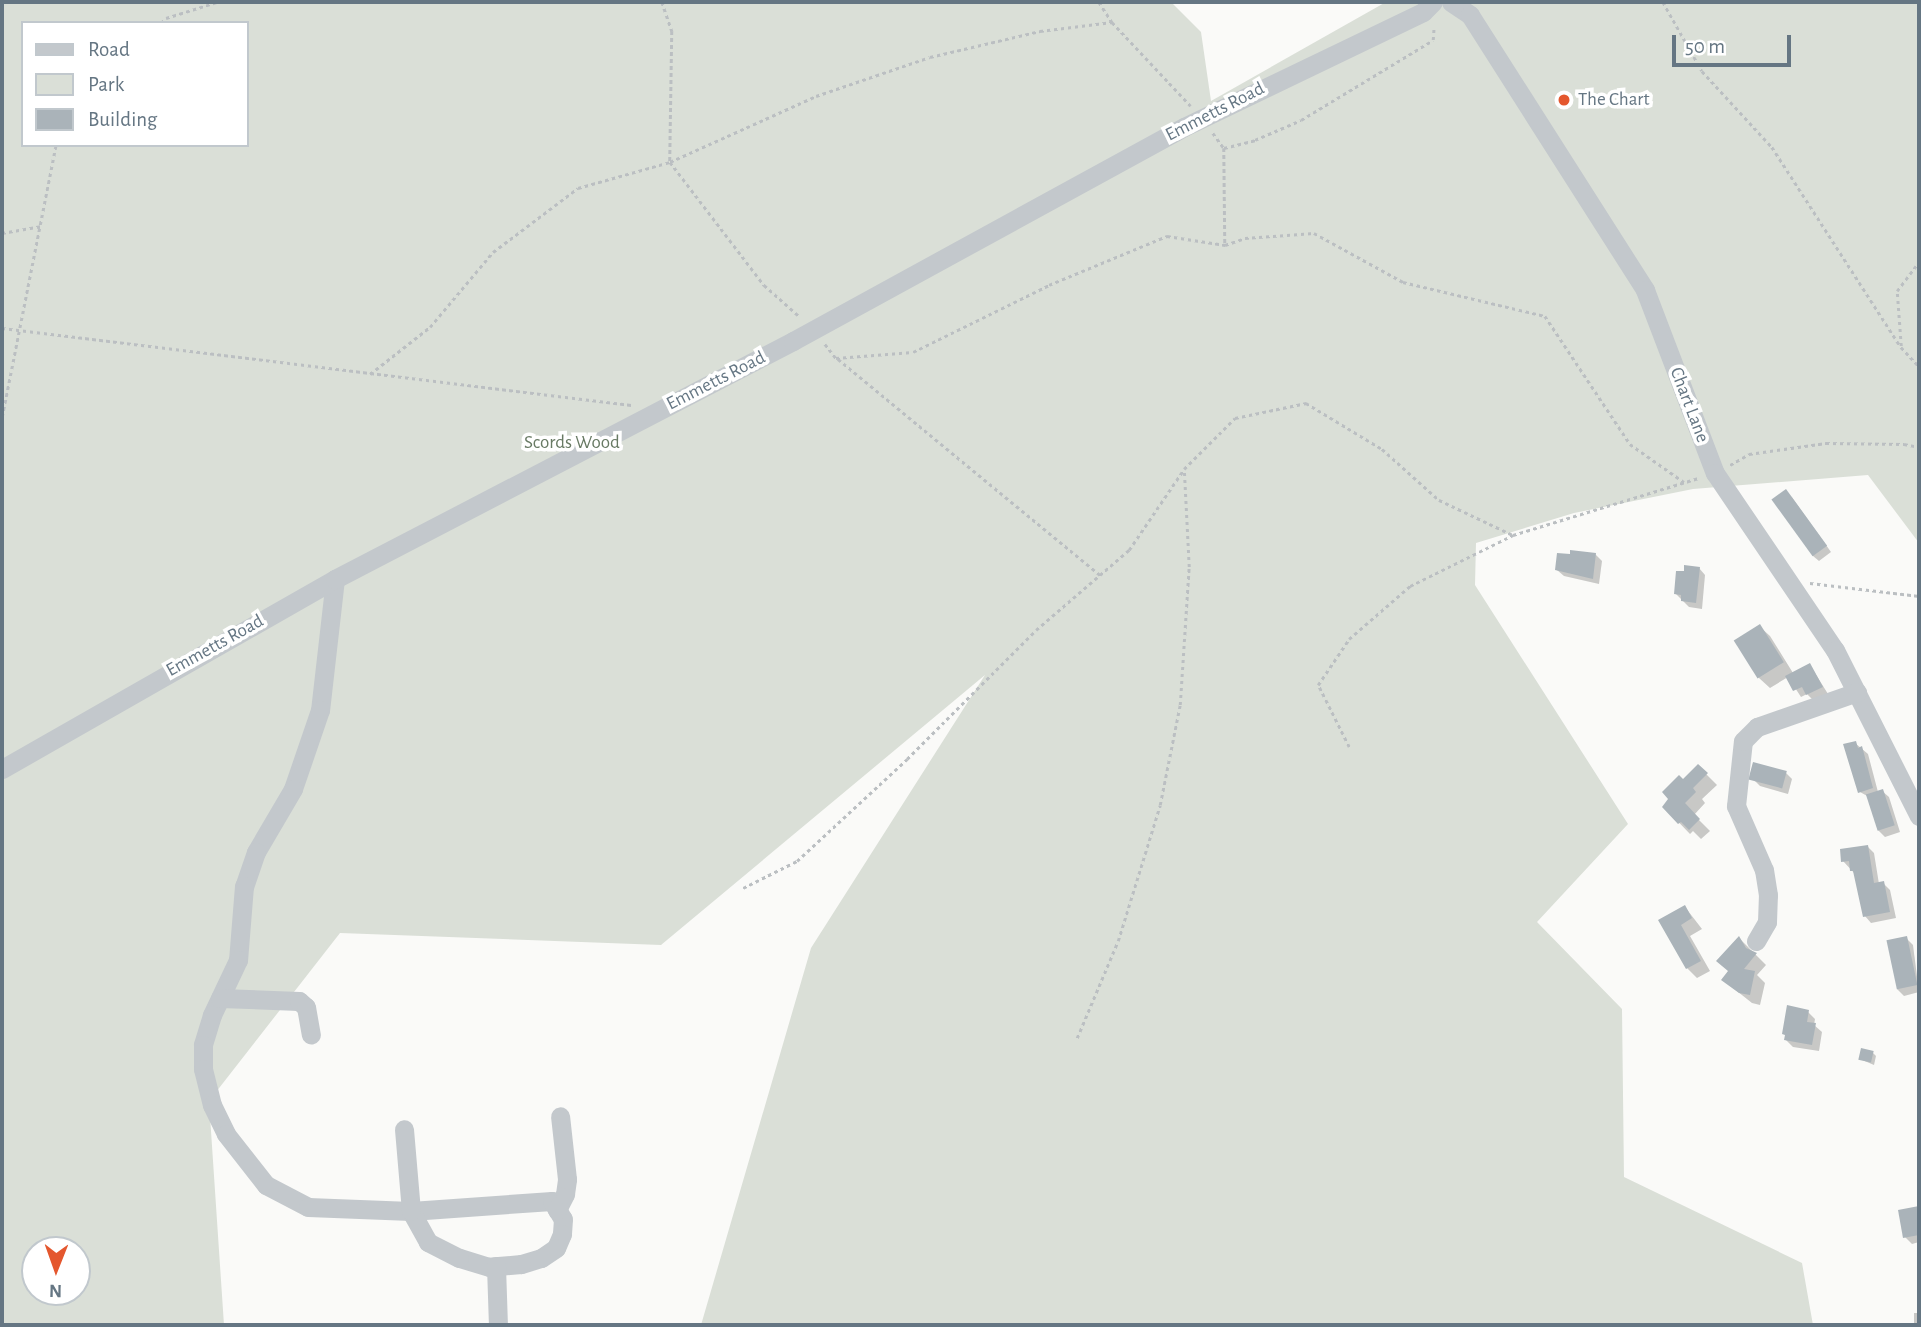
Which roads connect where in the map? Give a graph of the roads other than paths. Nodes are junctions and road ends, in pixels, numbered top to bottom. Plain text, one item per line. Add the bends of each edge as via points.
1 (1451, 2) edge
2 (1434, 8) edge
3 (335, 579) junction
4 (1857, 692) junction
5 (2, 769) edge
6 (1919, 816) edge
7 (1756, 941) dead end
8 (220, 998) junction
9 (311, 1035) dead end
10 (560, 1116) dead end
11 (404, 1129) dead end
12 (557, 1210) junction
13 (411, 1211) junction
14 (496, 1266) junction
15 (498, 1325) edge

1 - 4 street, Chart Lane via 1470,15 1645,290 1715,473 1835,650
2 - 3 street, Emmetts Road via 1202,118 814,329
3 - 5 street, Emmetts Road
3 - 8 street via 320,710 293,789 256,852 244,886 238,960
4 - 6 street, Chart Lane
4 - 7 street via 1757,727 1742,741 1736,806 1764,870 1768,895 1767,922
8 - 9 street via 299,1001 306,1007
8 - 13 street via 203,1045 203,1069 212,1105 226,1134 266,1185 308,1208
10 - 12 street via 567,1179
11 - 13 street
12 - 13 street via 552,1201
12 - 14 street via 563,1219 556,1248 531,1261
13 - 14 street via 428,1242 459,1258
14 - 15 street

